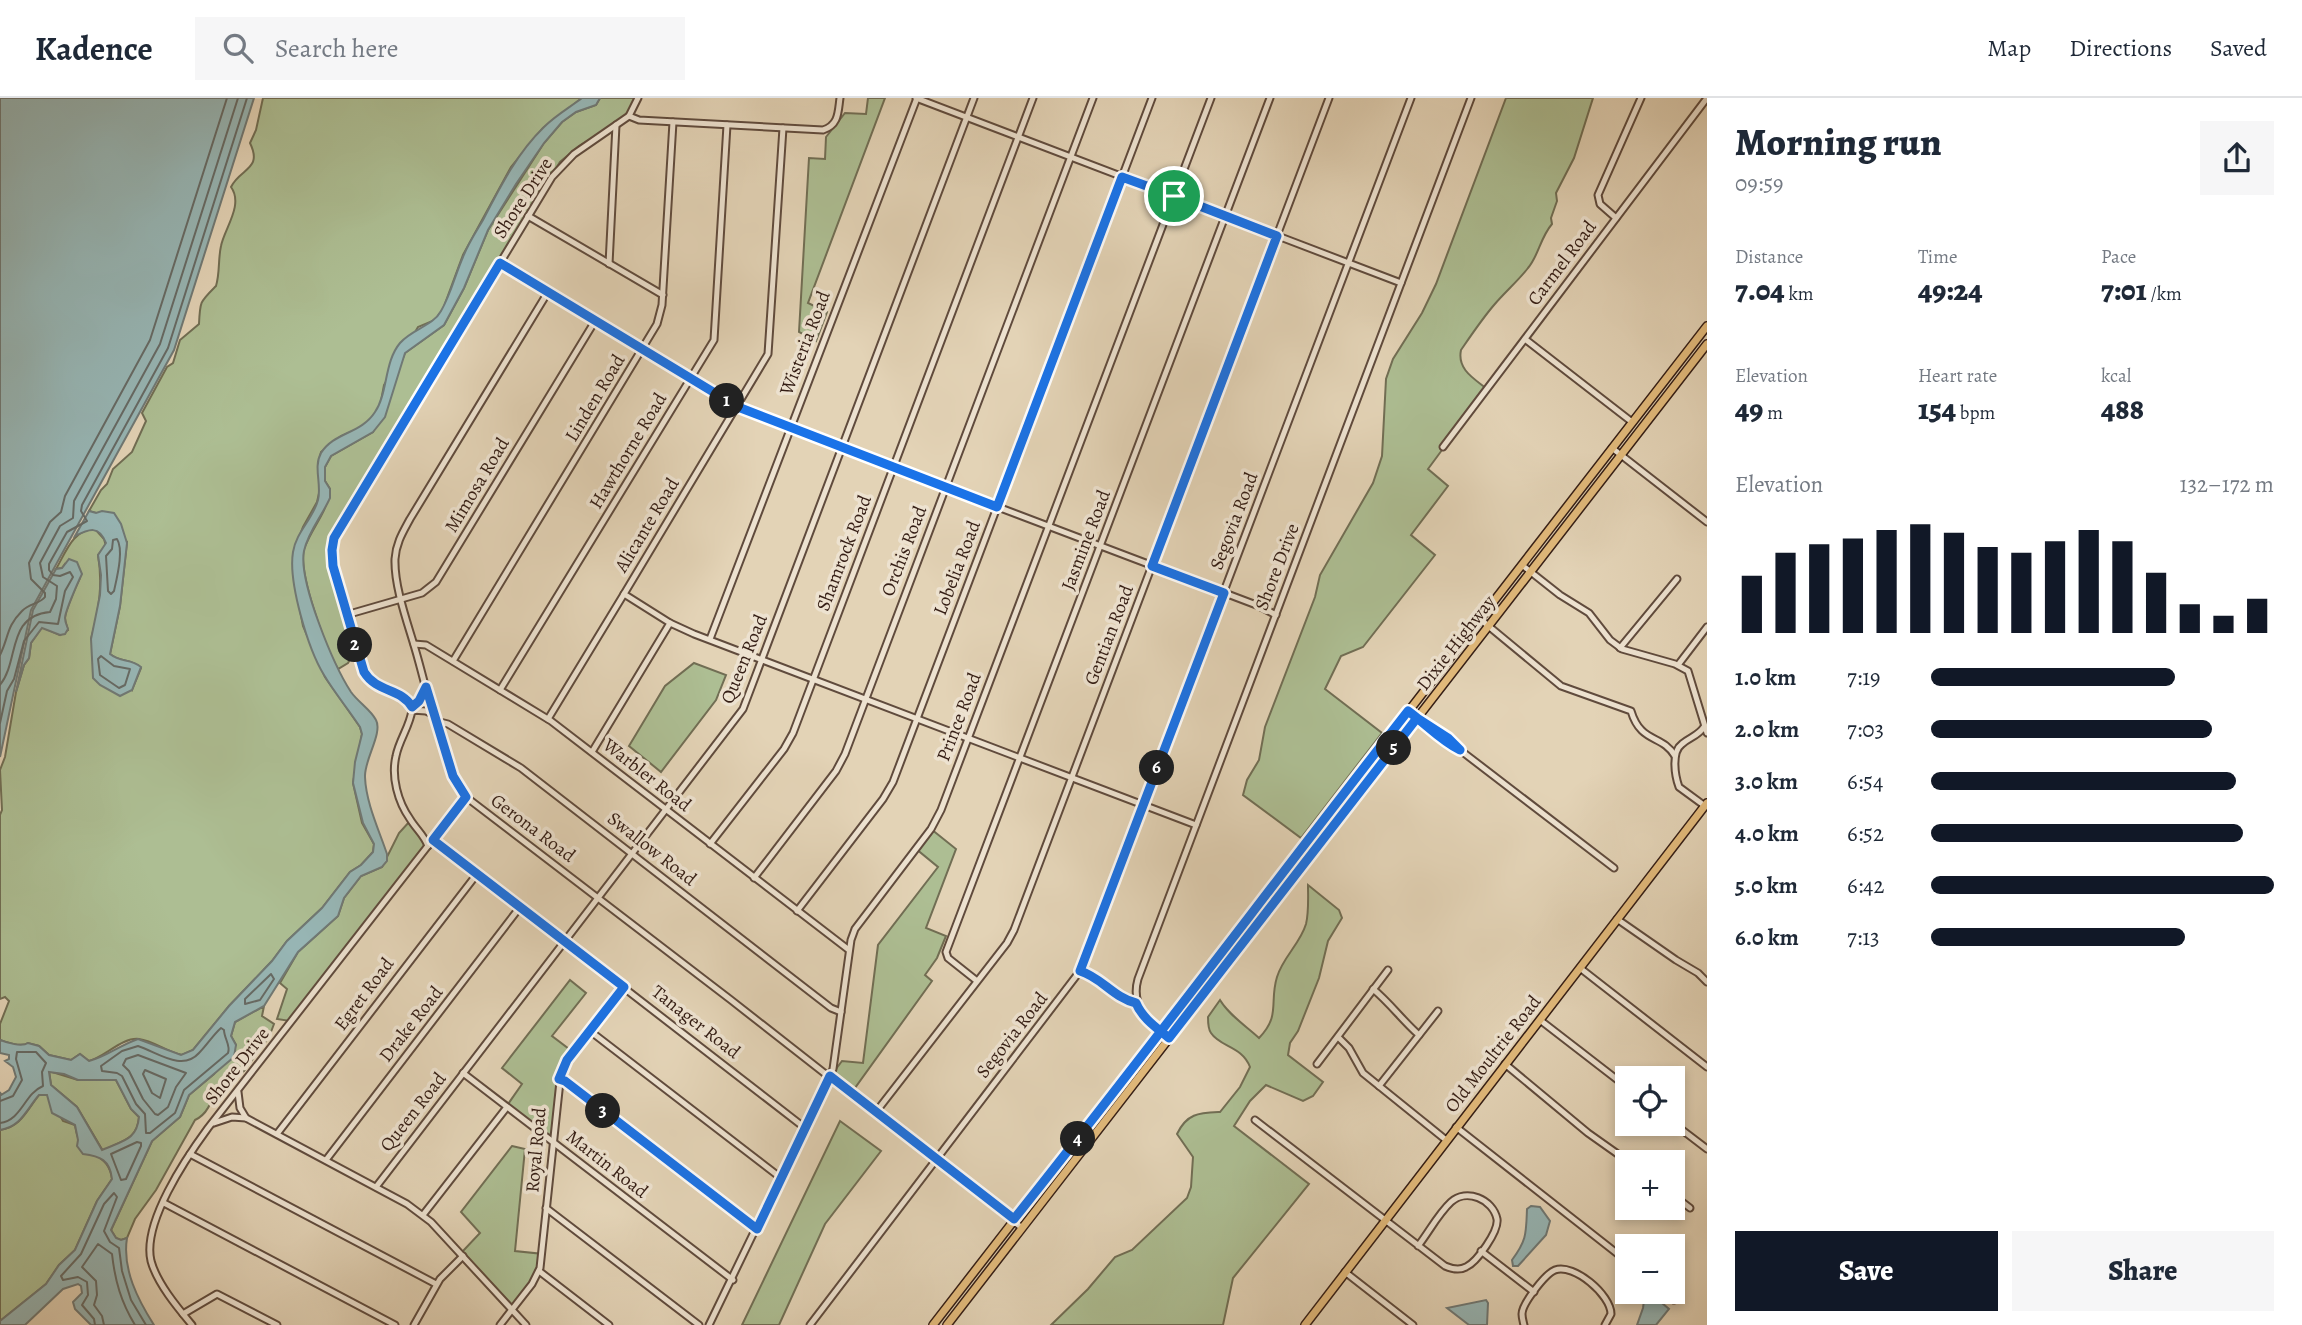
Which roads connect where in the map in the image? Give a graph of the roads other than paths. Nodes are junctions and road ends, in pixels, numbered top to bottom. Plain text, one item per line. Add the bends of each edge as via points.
1 (638, 98) edge
2 (840, 98) edge
3 (916, 98) edge
4 (974, 98) edge
5 (1033, 98) edge
6 (1093, 98) edge
7 (1152, 98) edge
8 (1211, 98) edge
9 (1270, 98) edge
10 (1329, 98) edge
11 (1411, 98) edge
12 (1471, 98) edge
13 (1642, 98) edge
14 (1707, 98) edge
15 (629, 116) junction
16 (967, 117) junction
17 (673, 122) junction
18 (616, 125) junction
19 (727, 125) junction
20 (783, 128) junction
21 (1018, 137) junction
22 (1070, 157) junction
23 (1122, 177) junction
24 (1174, 196) junction
25 (528, 216) junction
26 (1225, 216) junction
27 (1616, 218) junction
28 (1277, 236) junction
29 (500, 263) junction
30 (1349, 263) junction
31 (609, 264) junction
32 (1401, 283) junction
33 (548, 292) junction
34 (663, 295) junction
35 (595, 321) junction
36 (1707, 326) edge
37 (1703, 336) edge
38 (1525, 339) junction
39 (1707, 344) edge
40 (643, 349) junction
41 (690, 378) junction
42 (738, 407) junction
43 (1632, 422) junction
44 (790, 429) junction
45 (1443, 447) dead end
46 (842, 449) junction
47 (1612, 449) junction
48 (1621, 455) junction
49 (893, 468) junction
50 (945, 487) junction
51 (997, 507) junction
52 (1707, 522) edge
53 (1048, 527) junction
54 (1100, 546) junction
55 (1522, 565) junction
56 (1152, 566) junction
57 (1531, 572) junction
58 (1677, 579) dead end
59 (1224, 593) junction
60 (624, 594) junction
61 (401, 600) junction
62 (346, 615) junction
63 (1276, 615) junction
64 (1480, 619) junction
65 (670, 623) junction
66 (1488, 627) junction
67 (1707, 628) edge
68 (710, 639) junction
69 (414, 644) junction
70 (1620, 648) junction
71 (762, 659) junction
72 (453, 661) junction
73 (1678, 665) junction
74 (813, 678) junction
75 (426, 687) junction
76 (500, 690) junction
77 (866, 698) junction
78 (1408, 711) junction
79 (435, 718) junction
80 (917, 718) junction
81 (1417, 718) junction
82 (548, 719) junction
83 (1705, 725) edge
84 (968, 737) junction
85 (592, 752) junction
86 (1675, 756) junction
87 (1020, 757) junction
88 (1072, 777) junction
89 (1352, 784) junction
90 (1361, 791) junction
91 (466, 797) junction
92 (1144, 804) junction
93 (1706, 805) edge
94 (666, 810) junction
95 (1196, 825) junction
96 (433, 840) junction
97 (710, 844) junction
98 (428, 846) junction
99 (632, 853) junction
100 (1614, 868) dead end
101 (477, 874) junction
102 (754, 878) junction
103 (1267, 894) junction
104 (598, 897) junction
105 (1276, 901) junction
106 (520, 906) junction
107 (797, 911) junction
108 (1618, 919) junction
109 (565, 941) junction
110 (849, 950) junction
111 (1580, 968) junction
112 (1388, 970) dead end
113 (1080, 971) junction
114 (977, 981) junction
115 (1707, 982) edge
116 (624, 987) junction
117 (1373, 989) junction
118 (1136, 1003) junction
119 (1438, 1011) dead end
120 (841, 1012) junction
121 (1540, 1020) junction
122 (590, 1031) junction
123 (1160, 1031) junction
124 (1419, 1035) junction
125 (1338, 1037) junction
126 (1169, 1038) junction
127 (1317, 1064) dead end
128 (1505, 1064) junction
129 (1707, 1068) edge
130 (463, 1073) junction
131 (830, 1076) junction
132 (1615, 1078) edge
133 (559, 1079) junction
134 (1379, 1086) junction
135 (238, 1090) junction
136 (507, 1107) junction
137 (876, 1112) junction
138 (246, 1118) junction
139 (1255, 1120) dead end
140 (212, 1124) junction
141 (1456, 1127) junction
142 (805, 1128) junction
143 (1086, 1128) junction
144 (1685, 1132) edge
145 (277, 1134) junction
146 (1094, 1135) junction
147 (1446, 1140) junction
148 (552, 1142) junction
149 (1707, 1149) edge
150 (1615, 1152) edge
151 (190, 1154) junction
152 (936, 1159) junction
153 (326, 1160) junction
154 (781, 1178) junction
155 (376, 1187) junction
156 (164, 1203) junction
157 (1685, 1204) edge
158 (546, 1208) junction
159 (1690, 1208) dead end
160 (423, 1215) junction
161 (1014, 1219) junction
162 (1384, 1221) junction
163 (1022, 1228) junction
164 (757, 1229) junction
165 (1418, 1246) junction
166 (1481, 1251) junction
167 (1615, 1252) edge
168 (463, 1256) junction
169 (539, 1271) junction
170 (1345, 1272) junction
171 (733, 1280) junction
172 (436, 1284) junction
173 (1534, 1292) junction
174 (512, 1310) junction
175 (183, 1314) junction
176 (192, 1325) edge
177 (277, 1325) edge
178 (395, 1325) edge
179 (414, 1325) edge
180 (500, 1325) edge
181 (526, 1325) edge
182 (609, 1325) edge
183 (699, 1325) edge
184 (709, 1325) edge
185 (810, 1325) edge
186 (933, 1325) edge
187 (947, 1325) edge
188 (1305, 1325) edge
189 (1413, 1325) edge
190 (1524, 1325) edge
191 (1605, 1325) edge

1 - 15 street, Shore Drive
2 - 20 street via 837,118 828,129
3 - 16 street
3 - 44 street, Wisteria Road
4 - 16 street, Queen Road
5 - 21 street, Shamrock Road
6 - 22 street, Orchis Road
7 - 23 street, Lobelia Road
8 - 24 street, Prince Road
9 - 26 street, Jasmine Road
10 - 28 street, Gentian Road
11 - 30 street, Segovia Road
12 - 32 street, Shore Drive
13 - 27 street via 1598,195 1600,204
14 - 27 street, Carmel Road
15 - 17 street
15 - 18 street, Shore Drive
16 - 21 street
16 - 46 street, Queen Road
17 - 19 street
17 - 34 street, Linden Road
18 - 25 street, Shore Drive via 566,161
18 - 31 street
19 - 20 street
19 - 41 street, Hawthorne Road via 715,336
20 - 42 street, Alicante Road via 771,341 768,355
21 - 22 street
21 - 49 street, Shamrock Road
22 - 23 street
22 - 50 street, Orchis Road
23 - 24 street
23 - 51 street, Lobelia Road
24 - 26 street
24 - 53 street, Prince Road
25 - 29 street, Shore Drive
25 - 31 street
26 - 28 street
26 - 54 street, Jasmine Road
27 - 38 street, Carmel Road
28 - 30 street
28 - 56 street, Gentian Road
29 - 33 street
29 - 62 street, Shore Drive via 338,530 332,558
30 - 32 street
30 - 59 street, Segovia Road
31 - 34 street
32 - 63 street, Shore Drive
33 - 35 street
33 - 61 street, Gerona Road via 399,538 395,565
34 - 40 street, Linden Road via 657,324
35 - 40 street
35 - 61 street, Mimosa Road via 436,582
36 - 37 main road
37 - 43 main road
38 - 43 street
38 - 45 street, Carmel Road
39 - 48 main road, Dixie Highway
40 - 41 street
40 - 72 street, Linden Road
41 - 42 street
41 - 76 street, Hawthorne Road
42 - 44 street
42 - 60 street, Alicante Road
43 - 47 main road
44 - 46 street
44 - 68 street, Wisteria Road
46 - 49 street
46 - 71 street, Queen Road
47 - 48 street
47 - 55 main road
48 - 52 street
48 - 57 main road, Dixie Highway
49 - 50 street
49 - 74 street, Shamrock Road
50 - 51 street
50 - 77 street, Orchis Road
51 - 53 street
51 - 80 street, Lobelia Road
53 - 54 street
53 - 84 street, Prince Road
54 - 56 street
54 - 87 street, Jasmine Road
55 - 57 street
55 - 64 main road
56 - 59 street
56 - 88 street, Gentian Road
57 - 66 main road, Dixie Highway
57 - 70 street via 1589,613
58 - 70 street
59 - 63 street
59 - 92 street, Segovia Road
60 - 65 street, Alicante Road
60 - 82 street
61 - 62 street, Mimosa Road
61 - 69 street, Gerona Road
62 - 75 street, Shore Drive via 371,681 412,707
63 - 95 street, Shore Drive
64 - 66 street
64 - 78 main road
65 - 68 street, Alicante Road
65 - 85 street
66 - 81 main road, Dixie Highway
66 - 86 street via 1561,686 1630,711 1641,732
67 - 73 street
68 - 71 street, Alicante Road
69 - 72 street, Warbler Road via 426,645
69 - 75 street, Gerona Road
70 - 73 street
71 - 74 street, Alicante Road
71 - 94 street, Queen Road via 738,717
72 - 76 street, Warbler Road
73 - 83 street via 1689,673
74 - 77 street, Alicante Road
74 - 97 street, Shamrock Road via 789,742
75 - 79 street, Gerona Road
76 - 82 street, Warbler Road
77 - 80 street, Alicante Road
77 - 102 street, Orchis Road via 836,771
78 - 81 street
78 - 89 main road
79 - 91 street, Gerona Road via 453,776
79 - 98 street, Swallow Road via 426,711 412,710 397,753 395,779 404,810
79 - 99 street, Swallow Road via 521,768
80 - 84 street, Alicante Road
80 - 107 street, Lobelia Road via 883,799
81 - 90 main road, Dixie Highway
81 - 100 street
82 - 85 street, Warbler Road
83 - 86 street via 1681,744
84 - 87 street, Alicante Road
84 - 110 street, Prince Road via 937,820 858,924
85 - 94 street, Warbler Road
86 - 93 street via 1679,787
87 - 88 street, Alicante Road
87 - 114 street, Jasmine Road via 946,952
88 - 92 street, Alicante Road
88 - 114 street, Gentian Road via 1014,930
89 - 90 main road
89 - 103 main road
90 - 105 main road, Dixie Highway
91 - 96 street, Shore Drive
91 - 104 street, Gerona Road
92 - 95 street, Alicante Road
92 - 113 street, Segovia Road
93 - 108 main road, Old Moultrie Road
94 - 97 street, Warbler Road
94 - 99 street, Queen Road
95 - 118 street, Shore Drive via 1138,979
96 - 98 street, Shore Drive
96 - 101 street, Tanager Road
97 - 102 street, Warbler Road
98 - 135 street, Shore Drive
99 - 104 street, Queen Road
99 - 120 street, Swallow Road
101 - 106 street, Tanager Road
101 - 145 street, Egret Road
102 - 107 street, Warbler Road
103 - 105 main road
103 - 123 main road
104 - 109 street, Queen Road
104 - 131 street, Gerona Road
105 - 126 main road, Dixie Highway
106 - 109 street, Tanager Road
106 - 153 street, Drake Road
107 - 110 street, Warbler Road
108 - 111 main road, Old Moultrie Road
108 - 115 street
109 - 116 street, Tanager Road
109 - 130 street, Queen Road
110 - 120 street, Prince Road
111 - 121 main road, Old Moultrie Road
111 - 129 street
112 - 117 street
113 - 118 street
113 - 152 street, Segovia Road
114 - 137 street, Gentian Road
116 - 122 street, Royal Road
116 - 142 street, Tanager Road
117 - 124 street
117 - 125 street
118 - 123 street
119 - 124 street
120 - 131 street, Prince Road
121 - 128 main road, Old Moultrie Road
121 - 132 street
122 - 133 street, Royal Road
122 - 154 street
123 - 126 street
123 - 143 main road
124 - 134 street
125 - 127 street
125 - 134 street via 1363,1073
126 - 146 main road, Dixie Highway
128 - 141 main road, Old Moultrie Road
128 - 150 street
130 - 136 street, Martin Road
130 - 155 street, Queen Road
131 - 137 street, Gerona Road
131 - 142 street, Prince Road
133 - 148 street, Royal Road
133 - 164 street
134 - 147 street
135 - 138 street
135 - 140 street, Shore Drive
136 - 148 street, Martin Road
136 - 160 street
137 - 152 street, Gerona Road
138 - 140 street
138 - 145 street
139 - 162 street
140 - 151 street, Shore Drive
141 - 147 main road, Old Moultrie Road
141 - 167 street
142 - 154 street, Prince Road
143 - 146 main road
143 - 161 main road
144 - 149 street
145 - 153 street
146 - 163 main road, Dixie Highway
147 - 162 main road, Old Moultrie Road
148 - 158 street, Royal Road
148 - 171 street, Martin Road
151 - 156 street, Shore Drive
151 - 172 street
152 - 161 street, Gerona Road
152 - 185 street, Segovia Road
153 - 155 street
154 - 164 street, Prince Road
155 - 160 street
156 - 175 street, Shore Drive via 151,1232 151,1258
156 - 178 street
157 - 159 street
158 - 169 street, Royal Road
158 - 183 street
160 - 168 street
161 - 163 street, Gerona Road
161 - 186 main road
162 - 165 street
162 - 170 main road, Old Moultrie Road
163 - 187 main road, Dixie Highway
164 - 171 street, Prince Road
165 - 166 street via 1455,1269 1472,1263
165 - 166 street via 1451,1202 1468,1194 1494,1210 1497,1219 1495,1233
166 - 173 street
168 - 172 street
168 - 174 street
169 - 174 street, Royal Road
169 - 182 street
170 - 188 main road, Old Moultrie Road
170 - 189 street
171 - 184 street, Prince Road
172 - 179 street
173 - 190 street via 1522,1312
173 - 191 street via 1554,1270 1570,1270 1609,1300 1612,1314
174 - 180 street, Royal Road
174 - 181 street
175 - 176 street, Shore Drive
175 - 177 street via 217,1294

